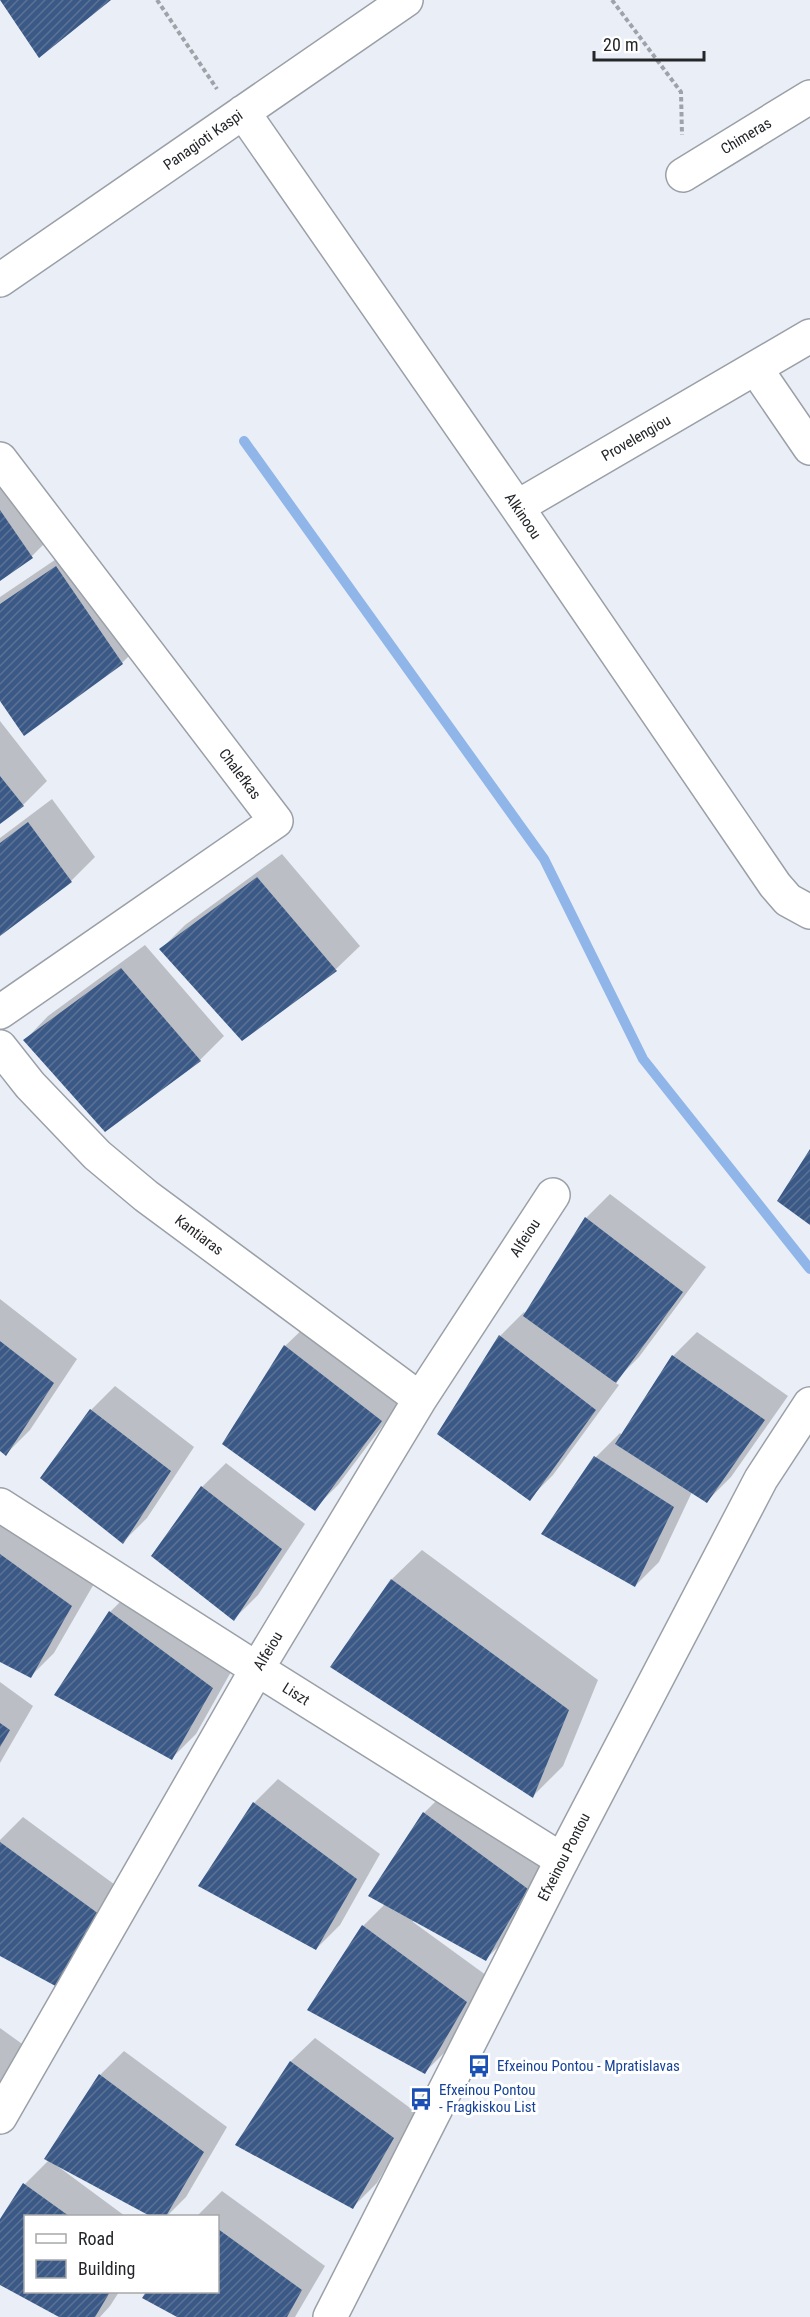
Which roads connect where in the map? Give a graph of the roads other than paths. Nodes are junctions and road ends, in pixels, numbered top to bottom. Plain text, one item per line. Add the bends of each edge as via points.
1 (406, 0) edge
2 (810, 98) edge
3 (239, 114) junction
4 (683, 175) road end
5 (0, 280) edge
6 (810, 336) edge
7 (756, 369) junction
8 (810, 448) edge
9 (0, 459) edge
10 (517, 507) junction
11 (810, 912) edge
12 (0, 1012) edge
13 (0, 1047) edge
14 (553, 1195) dead end
15 (420, 1399) junction
16 (810, 1404) edge
17 (0, 1505) edge
18 (257, 1670) junction
19 (562, 1860) junction
20 (0, 2117) edge
21 (330, 2317) edge

1 - 3 street, Panagioti Kaspi
2 - 4 street, Chimeras
3 - 5 street, Panagioti Kaspi
3 - 10 street, Alkinoou
6 - 7 street, Provelengiou
7 - 8 street
7 - 10 street, Provelengiou
9 - 12 street, Chalefkas via 276,821
10 - 11 street, Alkinoou via 775,885 788,900
13 - 15 street, Kantiaras via 30,1085 97,1155 146,1196
14 - 15 street, Alfeiou
15 - 18 street, Alfeiou
16 - 19 street, Efxeinou Pontou via 760,1479
17 - 18 street, Liszt
18 - 19 street, Liszt
18 - 20 street, Alfeiou
19 - 21 street, Efxeinou Pontou

